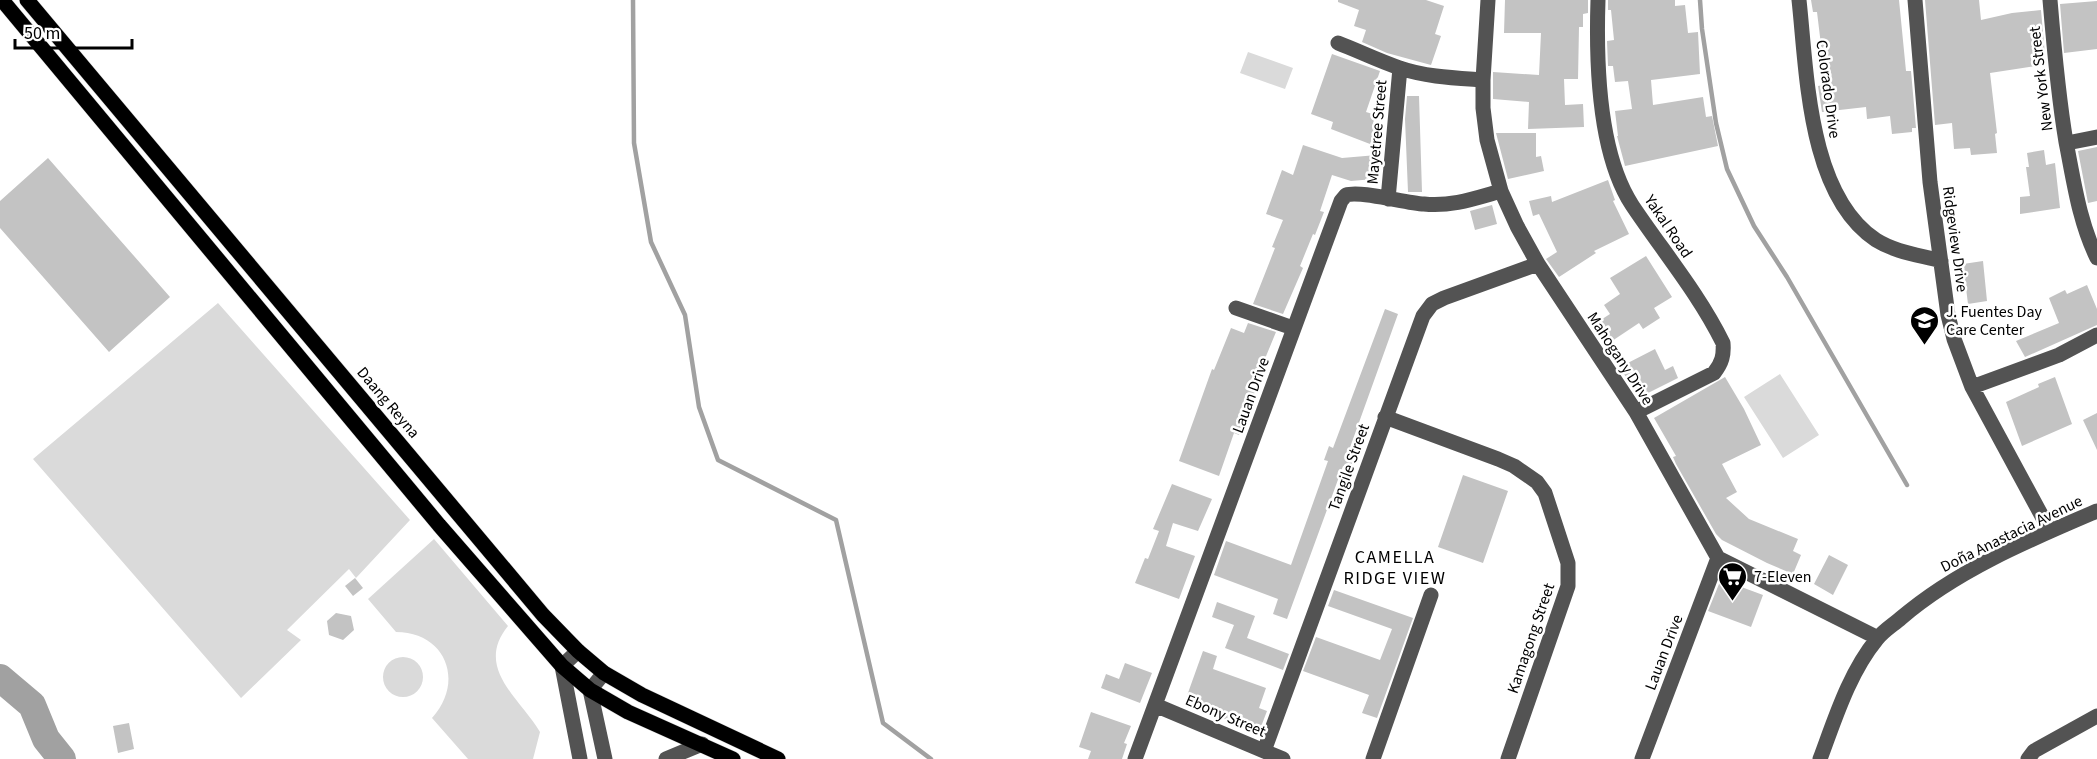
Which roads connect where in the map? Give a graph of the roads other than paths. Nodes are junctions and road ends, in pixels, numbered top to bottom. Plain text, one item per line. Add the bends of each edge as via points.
1 (2, 0) edge
2 (27, 0) edge
3 (1488, 0) edge
4 (1598, 0) edge
5 (1799, 0) edge
6 (1915, 0) edge
7 (2050, 0) edge
8 (1338, 43) dead end
9 (1400, 68) junction
10 (1483, 80) junction
11 (2097, 137) edge
12 (2067, 143) junction
13 (1502, 190) junction
14 (1388, 199) junction
15 (213, 221) junction
16 (197, 234) junction
17 (2097, 258) edge
18 (1941, 261) junction
19 (1538, 264) junction
20 (1236, 308) dead end
21 (1293, 328) junction
22 (2097, 335) edge
23 (1972, 387) junction
24 (1636, 412) junction
25 (1385, 417) junction
26 (2097, 511) edge
27 (2050, 531) junction
28 (1718, 558) junction
29 (1431, 595) dead end
30 (1878, 638) junction
31 (578, 651) junction
32 (562, 666) junction
33 (604, 673) junction
34 (590, 690) junction
35 (1155, 705) junction
36 (2097, 716) edge
37 (702, 744) junction
38 (1264, 751) junction
39 (580, 759) edge
40 (605, 759) edge
41 (666, 759) edge
42 (733, 759) edge
43 (778, 759) edge
44 (1135, 759) edge
45 (1283, 759) edge
46 (1373, 759) edge
47 (1508, 759) edge
48 (1642, 759) edge
49 (1820, 759) edge
50 (2028, 759) edge

1 - 16 main road
2 - 15 main road, Daang Reyna
3 - 10 street, Mahogany Drive
4 - 24 street, Yakal Road via 1601,98 1620,180 1631,204 1723,343 1724,353 1714,372
5 - 18 street, Colorado Drive via 1812,118 1826,175 1843,207 1875,240 1893,249
6 - 18 street, Ridgeview Drive via 1930,182
7 - 12 street, New York Street via 2058,94
8 - 9 street
9 - 10 street
9 - 14 street, Mayetree Street
10 - 13 street, Mahogany Drive via 1487,140
11 - 12 street
12 - 17 street, New York Street via 2078,207
13 - 14 street, Lauan Drive via 1450,204
13 - 19 street, Mahogany Drive via 1516,226
14 - 21 street, Lauan Drive via 1352,193 1341,201
15 - 16 main road
15 - 31 main road, Daang Reyna via 543,615
16 - 32 main road
18 - 23 street, Ridgeview Drive via 1948,315
19 - 24 street, Mahogany Drive
19 - 25 street, Tangile Street via 1432,304 1416,329
20 - 21 street
21 - 35 street, Lauan Drive
22 - 23 street via 2059,355
23 - 27 street, Ridgeview Drive
24 - 28 street, Mahogany Drive
25 - 38 street, Tangile Street
25 - 47 street, Kamagong Street via 1514,466 1537,482 1545,493 1568,563 1568,586
26 - 27 street, Doña Anastacia Avenue
27 - 30 street, Doña Anastacia Avenue via 1939,589
28 - 30 street
28 - 48 street, Lauan Drive
29 - 46 street
30 - 49 street, Doña Anastacia Avenue via 1851,682
31 - 32 street
31 - 33 main road, Daang Reyna
32 - 34 main road
32 - 39 street
33 - 34 street
33 - 43 main road, Daang Reyna
34 - 37 main road via 628,712
34 - 40 street
35 - 38 street, Ebony Street
35 - 44 street, Lauan Drive
36 - 50 street
37 - 41 street
37 - 42 main road
38 - 45 street, Ebony Street

